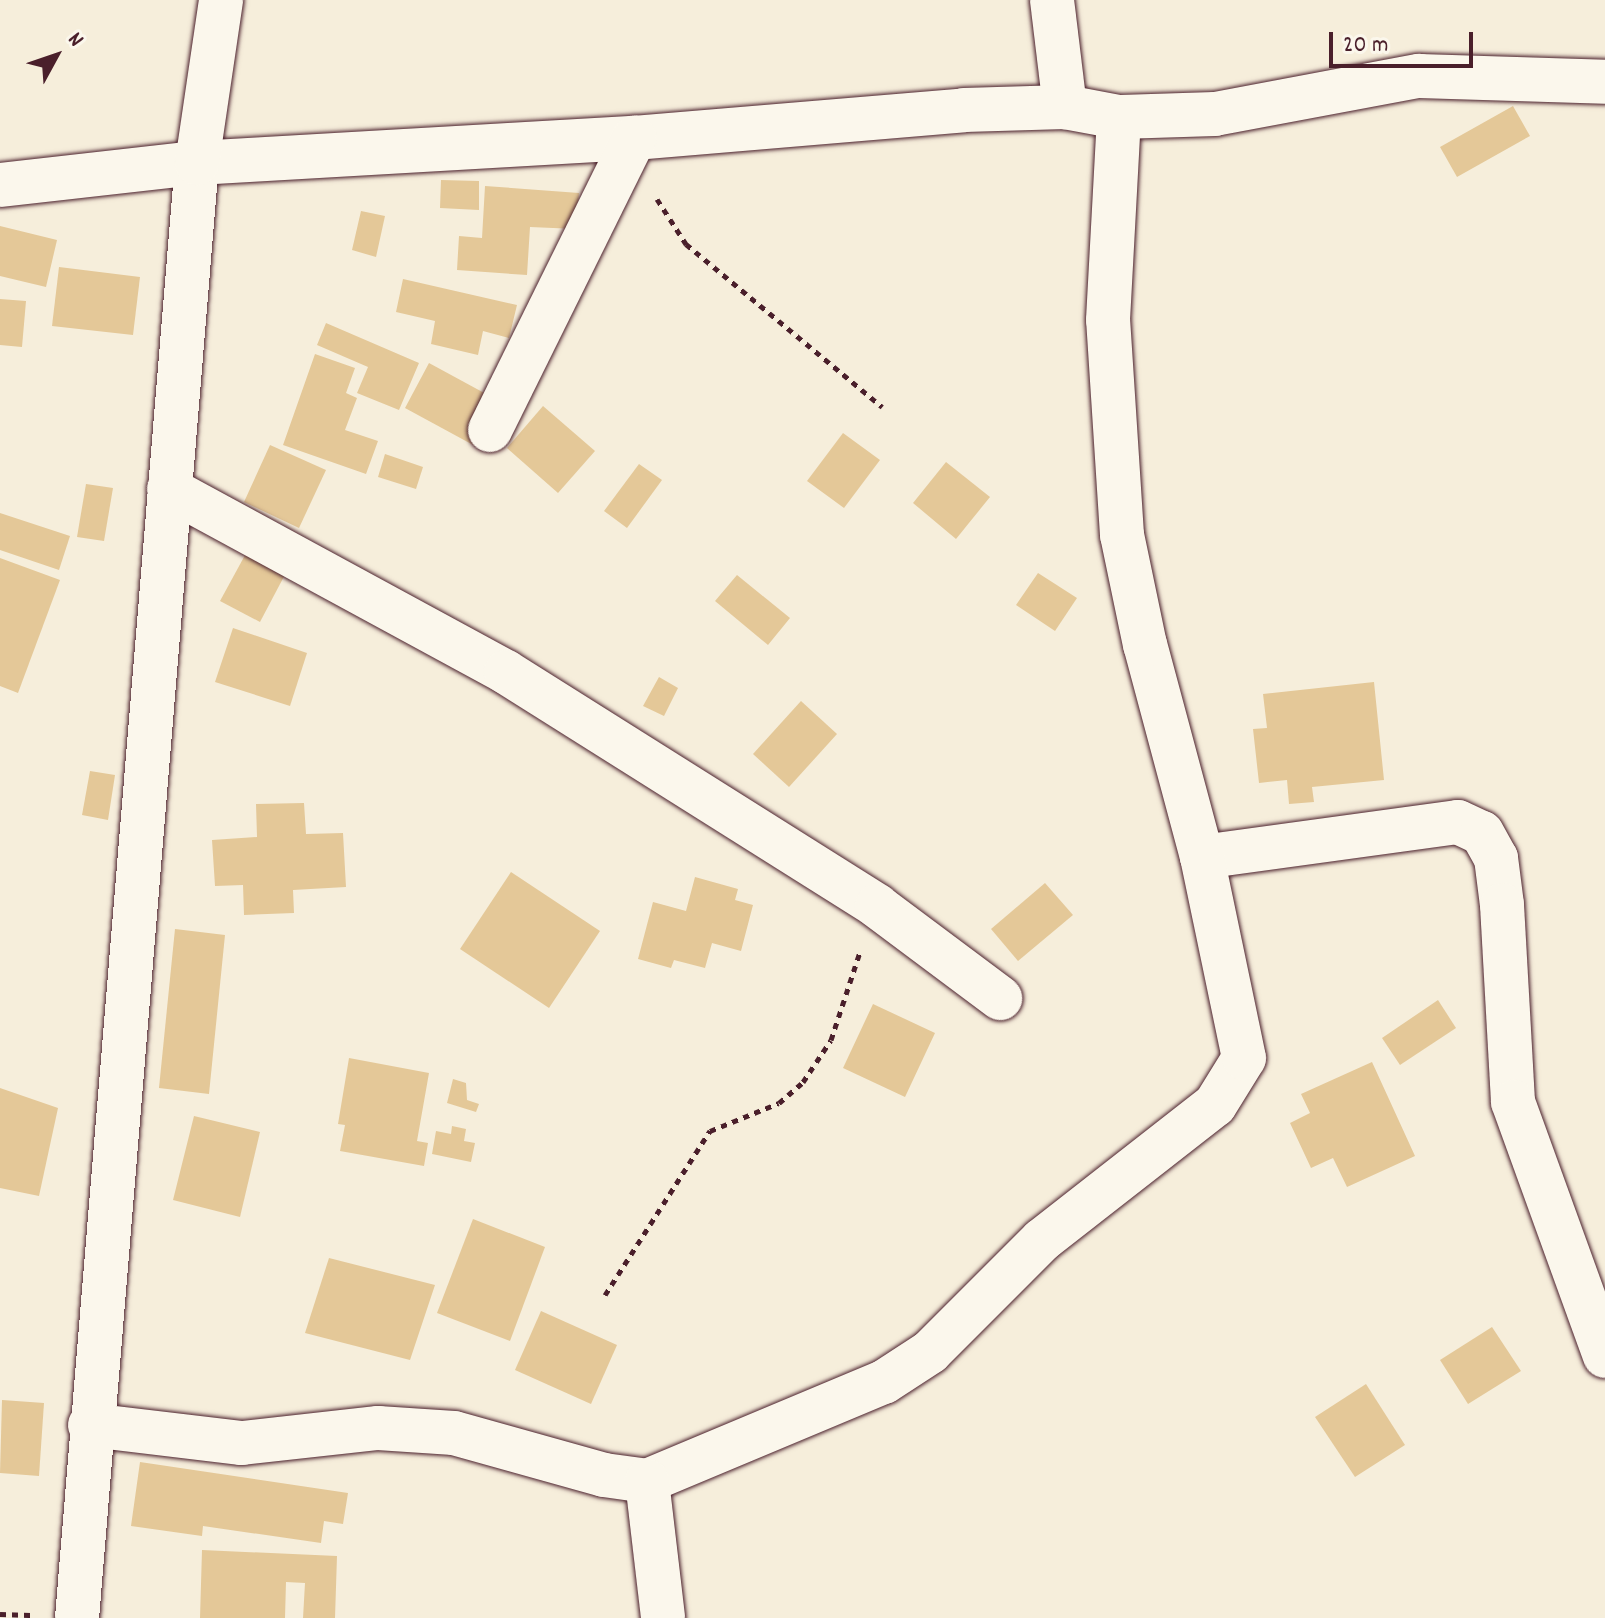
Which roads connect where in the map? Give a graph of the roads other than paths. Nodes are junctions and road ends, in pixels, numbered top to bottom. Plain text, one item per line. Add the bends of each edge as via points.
1 (221, 0) edge
2 (1052, 0) edge
3 (1605, 82) edge
4 (1065, 107) junction
5 (1119, 117) junction
6 (630, 148) junction
7 (197, 163) junction
8 (0, 185) edge
9 (490, 430) dead end
10 (169, 489) junction
11 (1202, 857) junction
12 (1000, 998) dead end
13 (1605, 1356) edge
14 (90, 1425) junction
15 (647, 1481) junction
16 (77, 1618) edge
17 (663, 1618) edge

1 - 7 street
2 - 4 street
3 - 5 street via 1419,76 1215,114
4 - 5 street
4 - 6 street via 964,110
5 - 11 street via 1108,320 1122,535 1145,645
6 - 7 street
6 - 9 street
7 - 8 street
7 - 10 street
10 - 12 street via 506,672 877,906
10 - 14 street
11 - 13 street via 1458,822 1482,833 1496,858 1502,905 1513,1102
11 - 15 street via 1244,1058 1215,1105 1042,1240 930,1352 896,1375
14 - 15 street via 242,1443 378,1428 454,1433 604,1475
14 - 16 street
15 - 17 street

